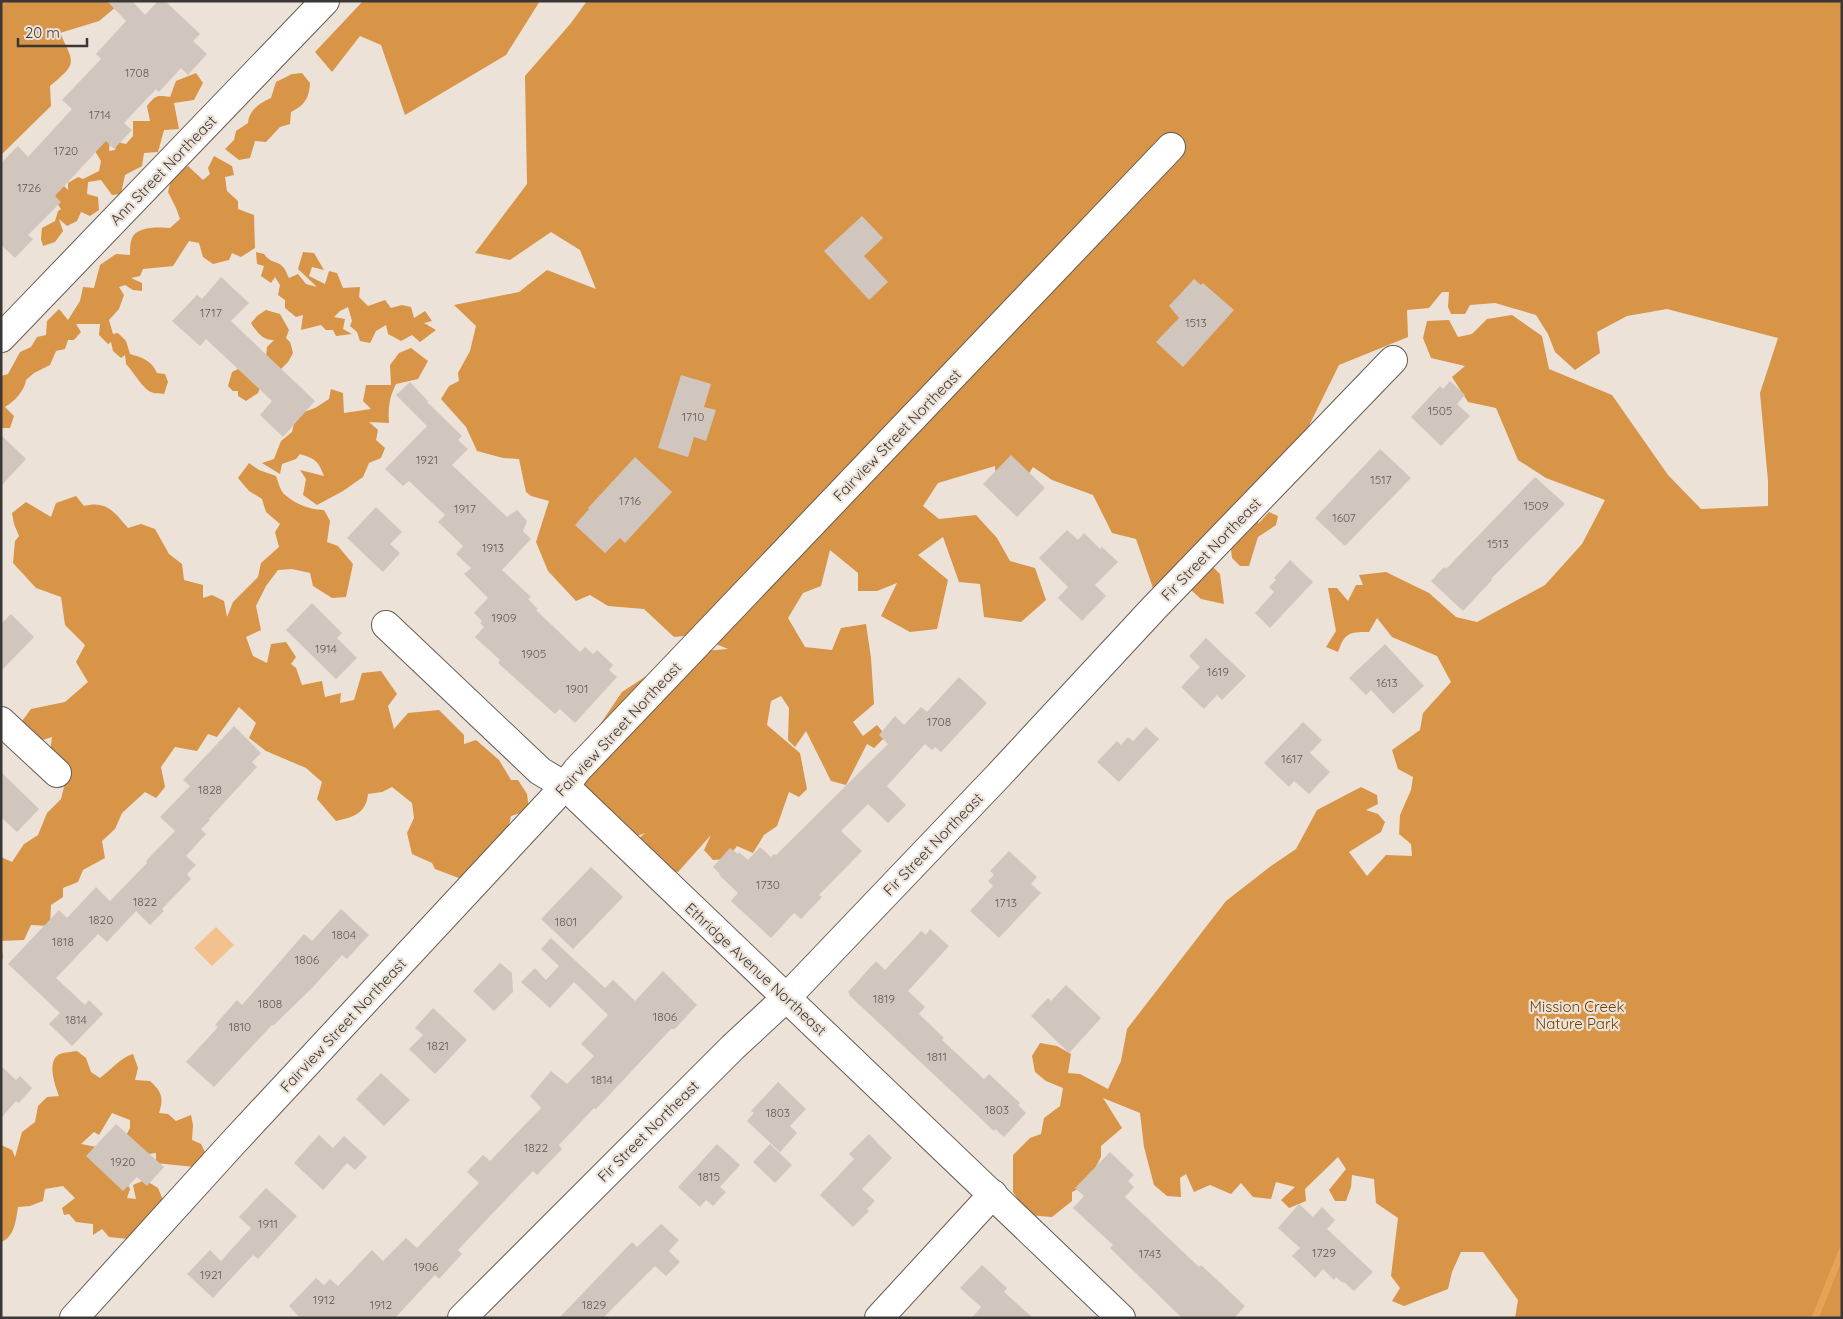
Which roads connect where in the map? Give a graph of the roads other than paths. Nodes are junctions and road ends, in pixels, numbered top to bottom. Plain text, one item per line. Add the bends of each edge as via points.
1 (325, 1) edge
2 (1171, 147) dead end
3 (1, 338) edge
4 (1393, 360) dead end
5 (386, 625) dead end
6 (1, 721) edge
7 (57, 773) dead end
8 (565, 786) junction
9 (787, 998) junction
10 (992, 1194) junction
11 (74, 1318) edge
12 (462, 1318) edge
13 (879, 1318) edge
14 (1121, 1318) edge

1 - 3 street, Ann Street Northeast
2 - 8 street, Fairview Street Northeast
4 - 9 street, Fir Street Northeast
5 - 8 street, Ethridge Avenue Northeast via 540,771
6 - 7 street
8 - 9 street, Ethridge Avenue Northeast
8 - 11 street, Fairview Street Northeast
9 - 10 street, Ethridge Avenue Northeast
9 - 12 street, Fir Street Northeast via 733,1047
10 - 13 street
10 - 14 street, Ethridge Avenue Northeast

